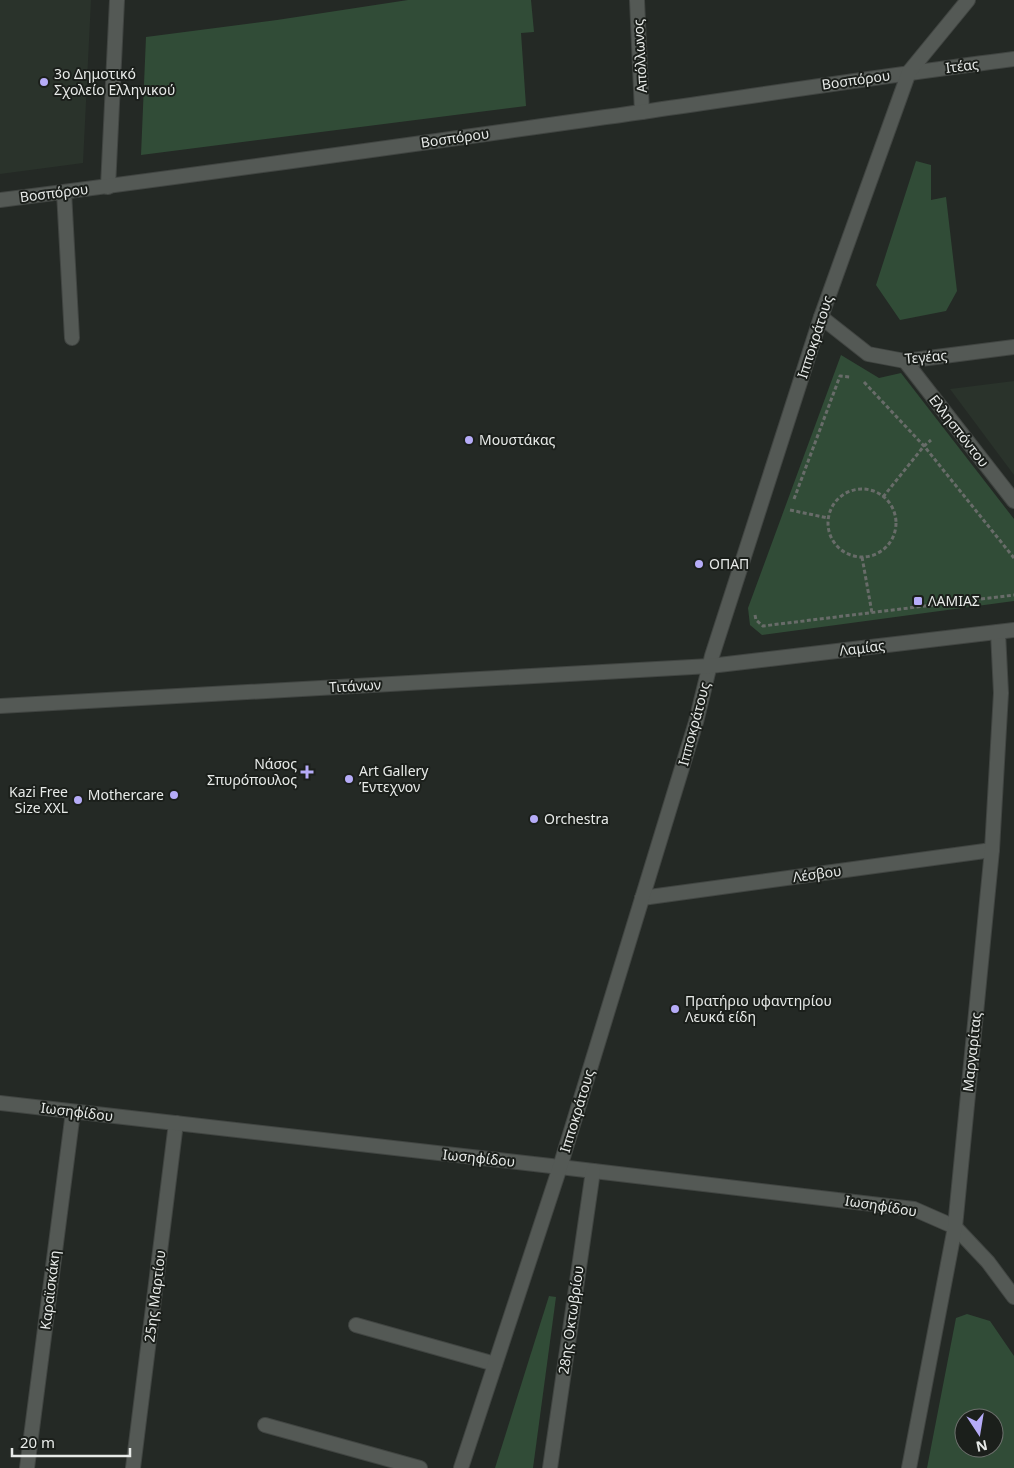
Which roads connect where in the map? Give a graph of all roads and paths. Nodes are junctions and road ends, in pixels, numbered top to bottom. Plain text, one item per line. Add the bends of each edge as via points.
1 (117, 0) edge
2 (637, 0) edge
3 (968, 0) edge
4 (1014, 59) edge
5 (909, 72) junction
6 (642, 112) junction
7 (108, 187) junction
8 (64, 192) junction
9 (0, 200) edge
10 (821, 317) junction
11 (72, 338) dead end
12 (1014, 348) edge
13 (905, 361) junction
14 (850, 377) dead end
15 (860, 377) dead end
16 (954, 424) junction
17 (924, 446) junction
18 (883, 497) junction
19 (794, 501) dead end
20 (1014, 501) edge
21 (787, 518) dead end
22 (828, 518) junction
23 (862, 557) junction
24 (1014, 558) edge
25 (1014, 595) edge
26 (754, 607) dead end
27 (872, 613) junction
28 (1014, 630) edge
29 (998, 632) junction
30 (711, 661) junction
31 (0, 706) edge
32 (992, 850) junction
33 (642, 898) junction
34 (0, 1103) edge
35 (73, 1112) junction
36 (176, 1123) junction
37 (560, 1167) junction
38 (593, 1171) junction
39 (955, 1227) junction
40 (1014, 1297) edge
41 (356, 1324) dead end
42 (495, 1364) junction
43 (265, 1425) dead end
44 (27, 1468) edge
45 (133, 1468) edge
46 (420, 1468) edge
47 (461, 1468) edge
48 (550, 1468) edge
49 (909, 1468) edge

1 - 7 street
2 - 6 street, Απόλλωνος
3 - 5 street, Ιπποκράτους
4 - 5 street, Ιτέας
5 - 6 street, Βοσπόρου
5 - 10 street, Ιπποκράτους
6 - 7 street, Βοσπόρου
7 - 8 street, Βοσπόρου
8 - 9 street, Βοσπόρου
8 - 11 street
10 - 13 street, Τεγέας via 868,354
10 - 30 street, Ιπποκράτους
12 - 13 street, Τεγέας
13 - 16 street, Ελλησπόντου
14 - 19 path via 840,376
15 - 17 path
16 - 17 path
16 - 20 street, Ελλησπόντου
17 - 18 path
17 - 24 path
18 - 22 path via 864,489 854,490 837,500
18 - 23 path via 891,505 896,527 886,547 877,554
21 - 22 path via 790,510
22 - 23 path via 828,528 838,547
23 - 27 path
25 - 27 path
26 - 27 path via 756,620 763,626
28 - 29 street, Λαμίας
29 - 30 street, Λαμίας
29 - 32 street, Μαργαρίτας via 1001,693
30 - 31 street, Τιτάνων
30 - 33 street, Ιπποκράτους via 696,722
32 - 33 street, Λέσβου
32 - 39 street, Μαργαρίτας
33 - 37 street, Ιπποκράτους
34 - 35 street, Ιωσηφίδου
35 - 36 street, Ιωσηφίδου
35 - 44 street, Καραϊσκάκη
36 - 37 street, Ιωσηφίδου
36 - 45 street, 25ης Μαρτίου
37 - 38 street, Ιωσηφίδου
37 - 42 street, Ιπποκράτους
38 - 39 street, Ιωσηφίδου via 914,1209
38 - 48 street, 28ης Οκτωβρίου
39 - 40 street via 988,1262
39 - 49 street, Μαργαρίτας
41 - 42 street
42 - 47 street, Ιπποκράτους
43 - 46 street

